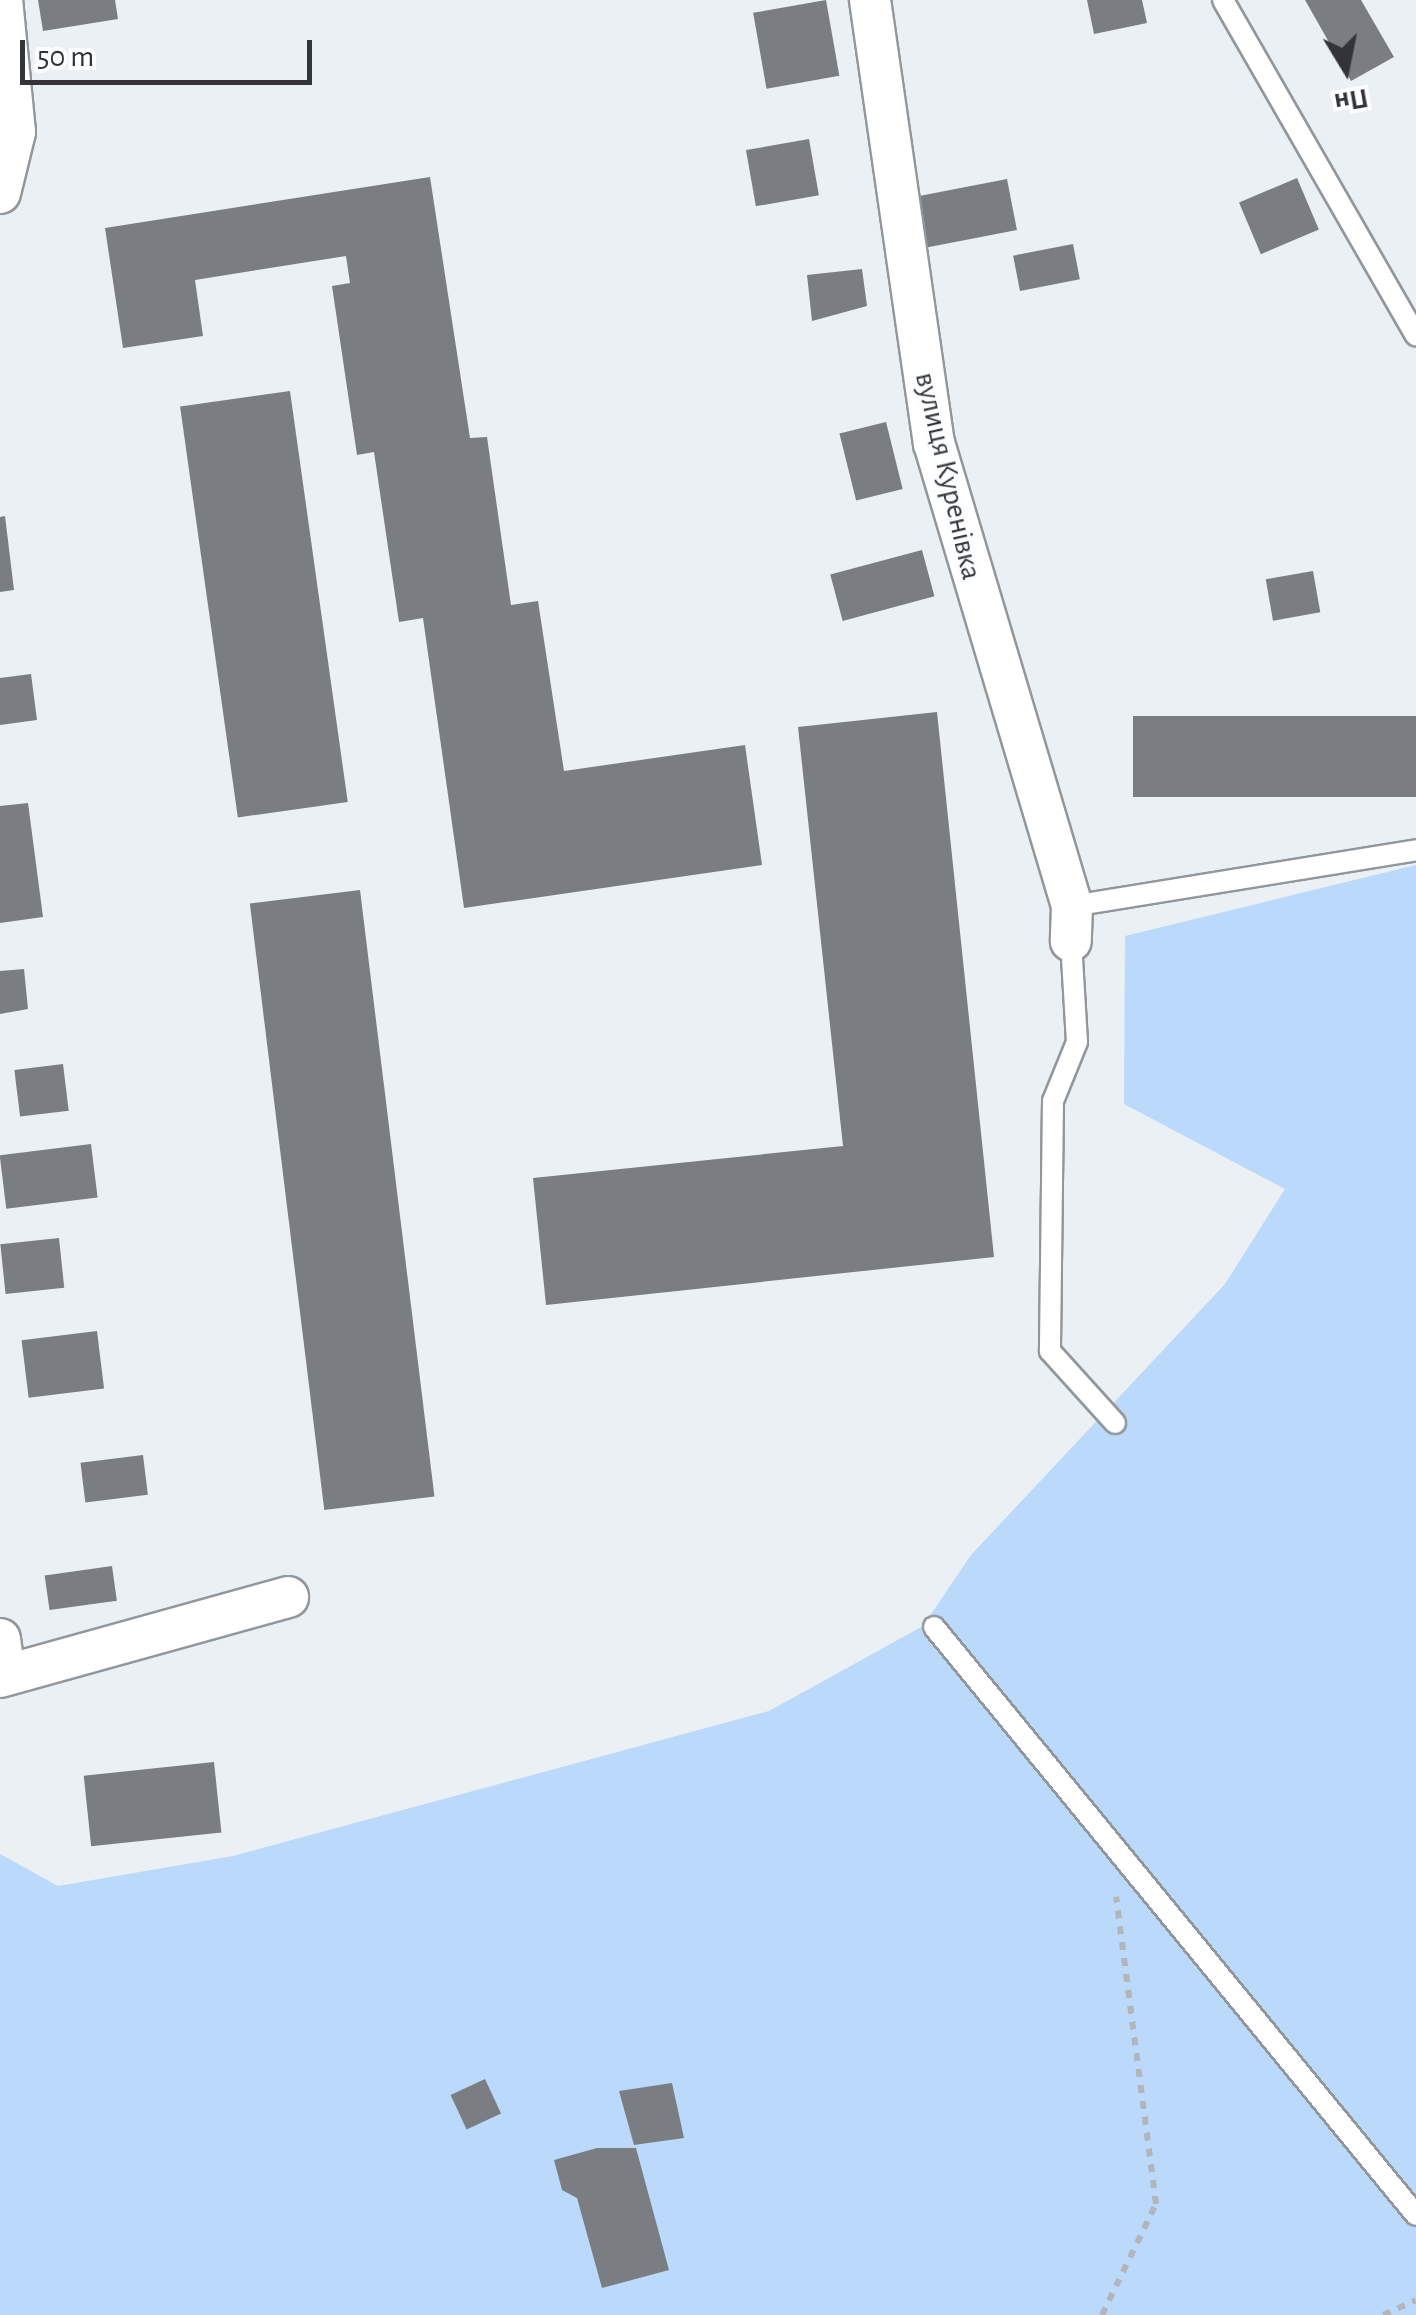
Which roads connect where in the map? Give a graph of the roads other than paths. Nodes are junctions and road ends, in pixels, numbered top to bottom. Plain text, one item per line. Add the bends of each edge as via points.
1 (2, 0) edge
2 (870, 0) edge
3 (1223, 0) edge
4 (0, 193) edge
5 (1416, 335) edge
6 (1416, 850) edge
7 (1072, 924) junction
8 (1115, 1423) dead end
9 (288, 1597) dead end
10 (934, 1627) dead end
11 (2, 1664) edge
12 (1416, 2215) edge

1 - 4 street via 15,132
2 - 7 street, вулиця Куренівка via 934,443
3 - 5 lane
6 - 7 lane
7 - 8 lane via 1077,1042 1053,1101 1050,1351
9 - 11 street
10 - 12 lane

